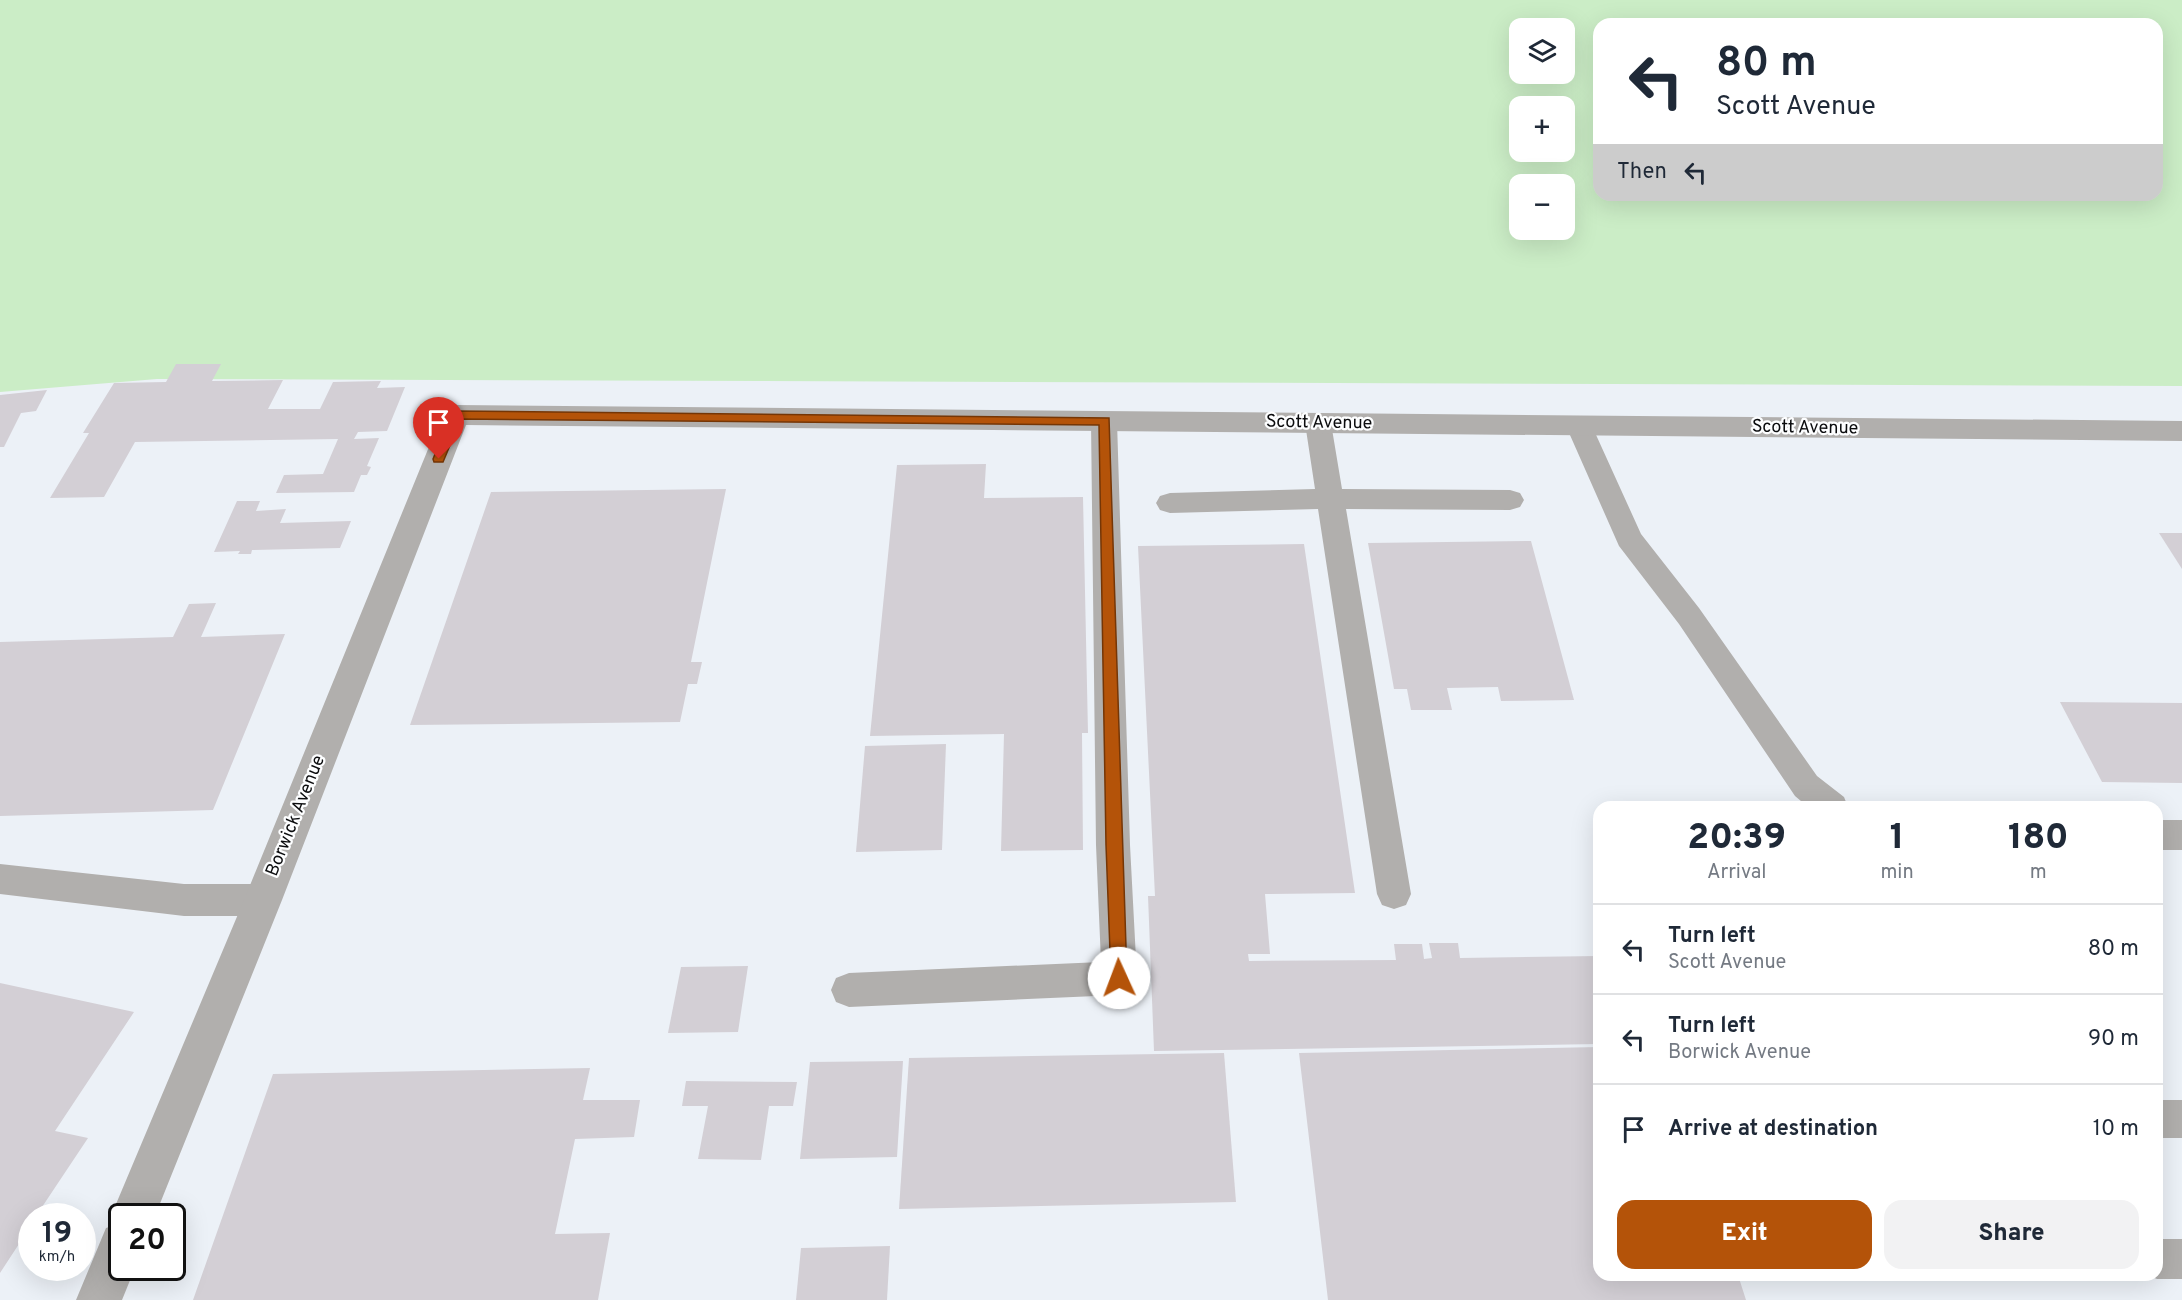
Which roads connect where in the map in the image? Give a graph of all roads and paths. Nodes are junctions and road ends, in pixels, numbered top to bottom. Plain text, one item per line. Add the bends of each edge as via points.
1 (456, 415) joint
2 (1104, 421) junction
3 (1318, 423) junction
4 (1579, 426) junction
5 (2182, 431) edge
6 (1329, 499) junction
7 (1510, 500) dead end
8 (1170, 503) dead end
9 (1825, 801) edge
10 (2163, 835) edge
11 (2182, 835) edge
12 (0, 879) edge
13 (1394, 894) dead end
14 (262, 900) junction
15 (849, 990) dead end
16 (2163, 1119) edge
17 (2182, 1119) edge
18 (138, 1203) edge
19 (2163, 1259) edge
20 (2182, 1259) edge
21 (108, 1278) edge
22 (99, 1300) edge

1 - 2 street, Scott Avenue
1 - 14 street, Borwick Avenue
2 - 3 street, Scott Avenue
2 - 15 lane via 1119,978
3 - 4 street, Scott Avenue
3 - 6 lane
4 - 5 street, Scott Avenue
4 - 9 lane via 1629,539 1689,616 1806,786
6 - 7 lane
6 - 8 lane
6 - 13 lane
10 - 11 lane
12 - 14 lane via 184,900
14 - 18 street, Borwick Avenue
16 - 17 lane
19 - 20 lane
21 - 22 street

